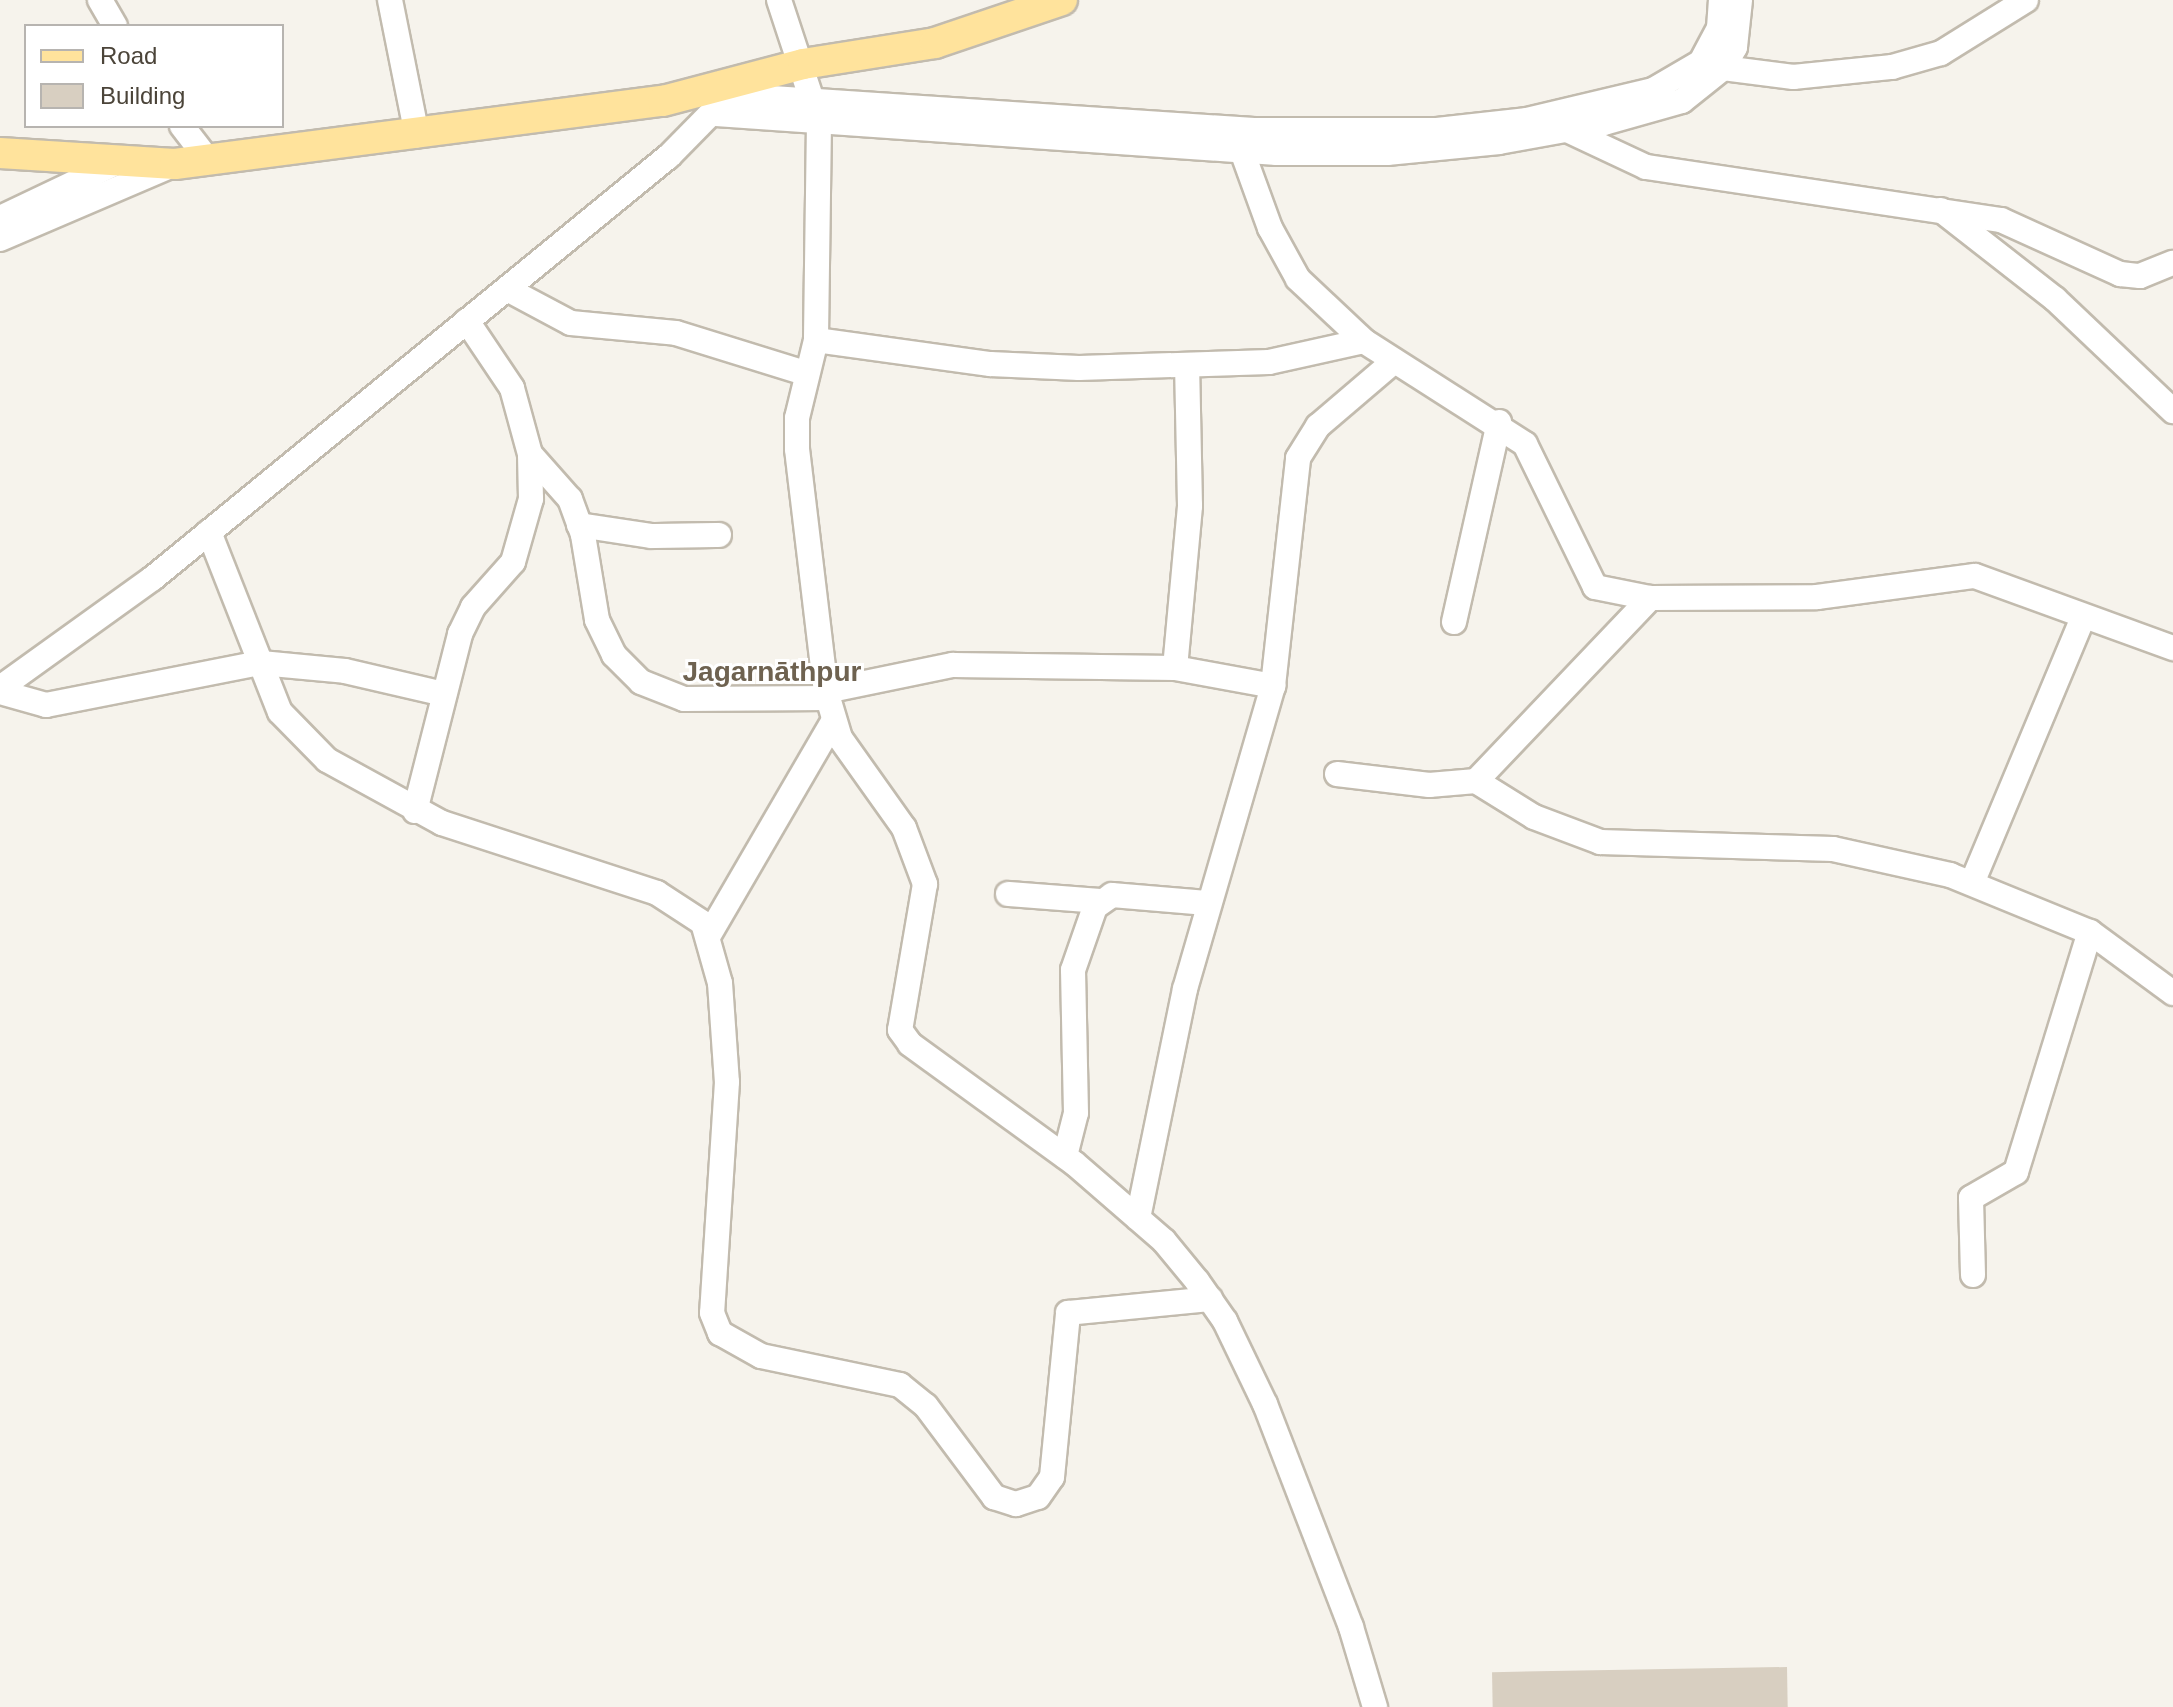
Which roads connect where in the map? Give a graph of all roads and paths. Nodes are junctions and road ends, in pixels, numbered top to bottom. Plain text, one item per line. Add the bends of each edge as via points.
1 (100, 0) edge
2 (390, 0) edge
3 (779, 0) edge
4 (1010, 0) edge
5 (1062, 0) edge
6 (1721, 0) edge
7 (1740, 0) edge
8 (2026, 0) edge
9 (114, 24) edge
10 (912, 43) junction
11 (803, 64) junction
12 (1723, 68) junction
13 (726, 98) junction
14 (817, 110) junction
15 (956, 120) junction
16 (184, 128) edge
17 (1567, 130) junction
18 (417, 135) junction
19 (1242, 151) junction
20 (0, 153) edge
21 (209, 161) junction
22 (116, 163) junction
23 (175, 164) junction
24 (1935, 206) junction
25 (0, 218) edge
26 (0, 239) edge
27 (2173, 263) edge
28 (507, 289) junction
29 (467, 321) junction
30 (816, 340) junction
31 (1364, 341) junction
32 (1394, 361) junction
33 (1187, 365) junction
34 (805, 373) junction
35 (2173, 411) edge
36 (1499, 422) junction
37 (530, 454) junction
38 (579, 525) junction
39 (209, 532) junction
40 (719, 535) dead end
41 (1650, 598) junction
42 (2083, 618) junction
43 (1454, 622) dead end
44 (2173, 648) edge
45 (261, 663) junction
46 (1175, 668) junction
47 (1273, 686) junction
48 (0, 690) edge
49 (444, 694) junction
50 (827, 694) junction
51 (833, 722) junction
52 (1337, 774) dead end
53 (1476, 781) junction
54 (415, 811) junction
55 (1972, 883) junction
56 (1008, 894) dead end
57 (1098, 901) junction
58 (1207, 903) junction
59 (2090, 932) junction
60 (710, 933) junction
61 (2173, 993) edge
62 (1065, 1156) junction
63 (1138, 1218) junction
64 (1973, 1275) dead end
65 (1210, 1299) junction
66 (1375, 1707) edge

1 - 9 street
2 - 18 street
3 - 11 street
4 - 10 main road via 930,28
5 - 10 main road via 935,43
6 - 15 street via 1711,47 1684,74 1599,106 1486,126 1393,133
7 - 12 street via 1735,47
8 - 12 street via 1941,53 1892,67 1793,77
10 - 11 main road
11 - 13 main road
11 - 14 street
12 - 17 street via 1682,101
13 - 14 street
13 - 18 main road via 663,101
13 - 28 street
14 - 15 street
14 - 30 street
15 - 19 street
16 - 21 street
17 - 19 street via 1387,153
17 - 24 street via 1646,167
18 - 21 main road
19 - 31 street via 1283,256 1315,299
20 - 22 main road
21 - 23 main road
22 - 23 main road
22 - 25 street
23 - 26 street
24 - 27 street via 2019,225 2120,274 2140,276
24 - 35 street via 2055,299
28 - 29 street
28 - 34 street via 571,323 676,333
29 - 37 street via 505,371
29 - 39 street
30 - 33 street via 1003,365
30 - 34 street
31 - 32 street
31 - 33 street via 1293,360
32 - 36 street
32 - 47 street via 1318,426 1298,458
33 - 46 street via 1190,506
34 - 50 street via 797,449
36 - 41 street via 1537,462 1587,580 1607,591
36 - 43 street
37 - 38 street via 570,499
37 - 49 street via 531,499 520,549 466,619
38 - 40 street via 652,536
38 - 50 street via 604,639 641,682 662,693 711,701
39 - 45 street
39 - 48 street
41 - 42 street via 1854,595 1975,576
41 - 53 street
42 - 44 street
42 - 55 street
45 - 48 street via 56,704
45 - 49 street via 345,671
45 - 54 street via 280,712 303,741
46 - 47 street
46 - 50 street via 953,665
47 - 58 street
49 - 54 street
50 - 51 street
51 - 60 street
51 - 62 street via 852,759 904,828 922,867 920,923 901,1011 903,1036
52 - 53 street via 1429,785
53 - 55 street via 1534,817 1600,842 1833,849
54 - 60 street via 657,893
55 - 59 street
56 - 57 street
57 - 58 street via 1112,895
57 - 62 street via 1073,970 1076,1113
58 - 63 street via 1170,1051
59 - 61 street
59 - 64 street via 2016,1172 1971,1198
60 - 65 street via 720,983 728,1117 712,1313 729,1340 761,1356 900,1385 926,1406 994,1497 1016,1504 1038,1497 1052,1477 1068,1313
62 - 63 street
63 - 65 street
65 - 66 street via 1265,1404 1351,1627

